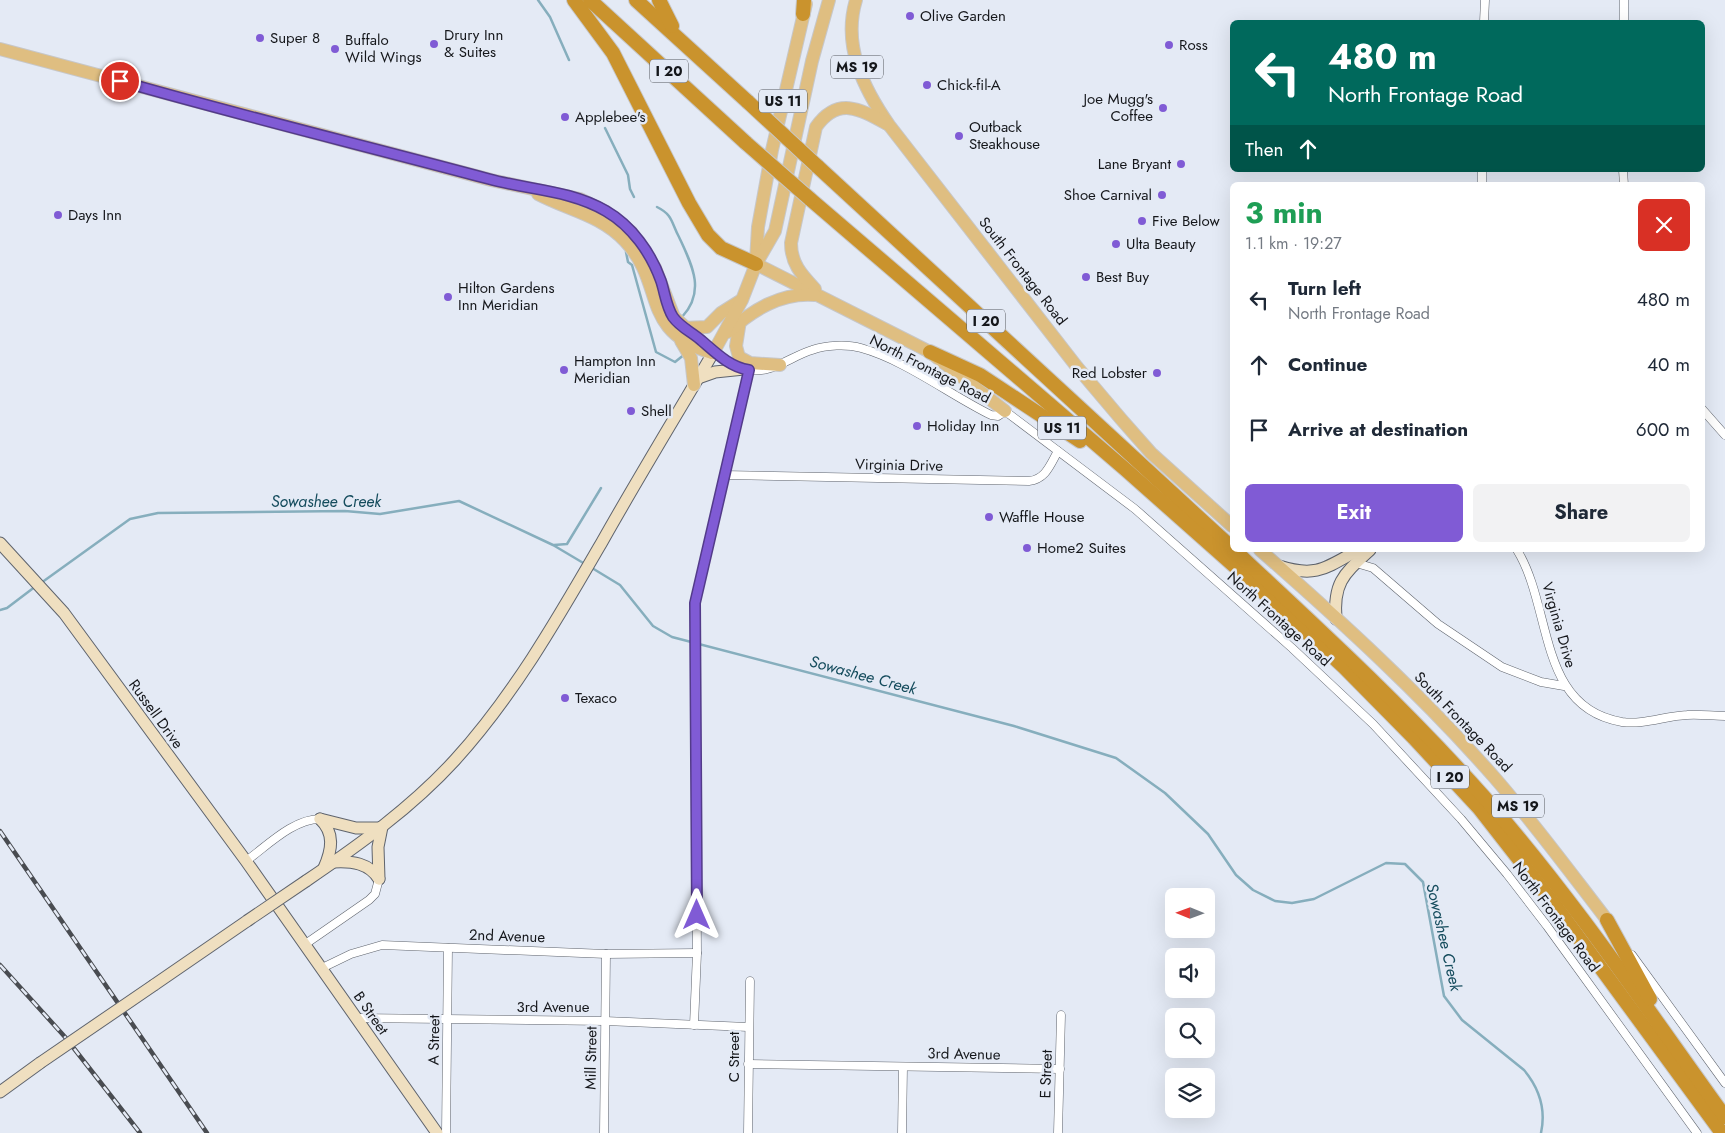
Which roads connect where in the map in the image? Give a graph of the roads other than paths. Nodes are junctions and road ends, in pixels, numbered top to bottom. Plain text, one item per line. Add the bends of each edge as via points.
1 (574, 0) edge
2 (590, 0) edge
3 (636, 0) edge
4 (658, 0) edge
5 (805, 0) edge
6 (829, 0) edge
7 (856, 0) edge
8 (1485, 0) edge
9 (1624, 0) edge
10 (802, 14) joint
11 (1484, 20) edge
12 (1624, 20) edge
13 (679, 38) junction
14 (0, 49) edge
15 (889, 126) junction
16 (756, 264) junction
17 (744, 295) junction
18 (822, 296) junction
19 (740, 322) junction
20 (680, 332) junction
21 (722, 338) junction
22 (930, 352) junction
23 (713, 353) junction
24 (780, 365) junction
25 (747, 370) junction
26 (696, 381) junction
27 (1004, 411) junction
28 (1705, 412) edge
29 (1725, 435) edge
30 (1058, 451) junction
31 (1125, 469) junction
32 (724, 476) junction
33 (1230, 524) edge
34 (0, 543) edge
35 (1230, 546) edge
36 (1236, 552) edge
37 (1262, 552) edge
38 (1354, 552) edge
39 (1368, 552) edge
40 (1518, 552) edge
41 (1356, 563) junction
42 (1278, 566) junction
43 (1336, 619) junction
44 (1564, 686) junction
45 (1725, 716) edge
46 (320, 819) junction
47 (381, 827) junction
48 (246, 861) junction
49 (329, 865) junction
50 (379, 879) junction
51 (280, 910) joint
52 (1607, 920) junction
53 (304, 945) junction
54 (448, 948) junction
55 (697, 953) junction
56 (606, 954) junction
57 (322, 968) junction
58 (750, 981) dead end
59 (1061, 1015) dead end
60 (357, 1018) junction
61 (448, 1020) junction
62 (605, 1021) junction
63 (694, 1025) junction
64 (748, 1027) junction
65 (1667, 1036) junction
66 (748, 1064) junction
67 (903, 1067) junction
68 (1060, 1068) junction
69 (1725, 1083) edge
70 (0, 1092) edge
71 (1725, 1117) edge
72 (437, 1133) edge
73 (446, 1133) edge
74 (604, 1133) edge
75 (748, 1133) edge
76 (902, 1133) edge
77 (1058, 1133) edge
78 (1697, 1133) edge
79 (1722, 1133) edge

1 - 16 highway via 613,54 708,235 721,248
2 - 31 highway, I 20, bridge via 746,143
3 - 13 highway, I 20
4 - 13 highway
5 - 10 highway, US 11
6 - 16 main road via 812,61 776,231
7 - 15 main road, South Frontage Road / MS 19 via 852,31 856,63 864,85
8 - 11 street
9 - 12 street
10 - 16 main road, US 11 via 768,169 758,227
13 - 35 highway, I 20, bridge
14 - 20 main road via 527,188 580,199 624,225 649,256
15 - 18 main road via 861,110 842,108 826,115 813,134 791,251 802,276
15 - 33 main road, South Frontage Road / MS 19 via 1121,419
16 - 17 main road, US 11
16 - 18 main road
17 - 19 main road
17 - 20 main road via 707,327
17 - 21 main road
18 - 19 main road, US 11 via 788,296
18 - 22 main road, US 11
19 - 21 main road, US 11
19 - 24 main road via 736,346 739,357 750,363
20 - 23 main road via 697,348
20 - 26 main road
21 - 23 main road, US 11
22 - 27 main road
22 - 31 highway, US 11 via 993,382 1106,460
23 - 25 street
23 - 26 main road
24 - 25 street, North Frontage Road
24 - 27 street, North Frontage Road via 817,349 861,348 929,380 991,415 998,416
25 - 26 main road via 715,372
25 - 32 street
26 - 47 main road via 564,608 523,672 480,731 433,782
27 - 30 street, North Frontage Road
28 - 29 street
30 - 32 street, Virginia Drive via 1046,474 1029,481
30 - 78 street, North Frontage Road via 1136,509 1353,704 1416,769 1536,912
31 - 79 highway, I 20 via 1344,667 1479,808 1554,904
32 - 55 street via 695,603
34 - 48 main road, Russell Drive via 64,614
36 - 65 highway, I 20 via 1371,678 1484,798 1563,894
37 - 42 main road, South Frontage Road / MS 19
38 - 42 main road via 1314,572
39 - 41 main road
40 - 44 street, Virginia Drive via 1535,589 1554,662
41 - 43 main road via 1338,585
41 - 44 street via 1373,568 1438,624 1502,667 1541,682
42 - 43 main road, South Frontage Road / MS 19
43 - 52 main road, South Frontage Road / MS 19 via 1420,699 1494,777
44 - 45 street, Virginia Drive via 1590,710 1624,722 1687,715
46 - 47 main road via 361,829
46 - 48 street via 294,827
46 - 49 main road via 331,836
47 - 49 main road
47 - 50 main road
48 - 51 main road, Russell Drive
49 - 50 main road via 351,862 367,866
49 - 70 main road, bridge
50 - 53 street via 375,894 369,900
51 - 53 main road, B Street
52 - 65 highway, MS 19
52 - 69 street, South Frontage Road
53 - 57 main road, B Street
54 - 56 street, 2nd Avenue
54 - 57 street, 2nd Avenue via 382,945 351,954
54 - 61 street, A Street
55 - 56 street, 2nd Avenue
55 - 63 street
56 - 62 street, Mill Street
57 - 60 main road, B Street
58 - 64 street, C Street
59 - 68 street, E Street
60 - 61 street, 3rd Avenue
60 - 72 main road, B Street
61 - 62 street, 3rd Avenue
61 - 73 street, A Street
62 - 63 street, 3rd Avenue
62 - 74 street, Mill Street
63 - 64 street, 3rd Avenue
64 - 66 street, C Street
65 - 71 highway, I 20
66 - 67 street, 3rd Avenue
66 - 75 street, C Street
67 - 68 street, 3rd Avenue
67 - 76 street
68 - 77 street, E Street

